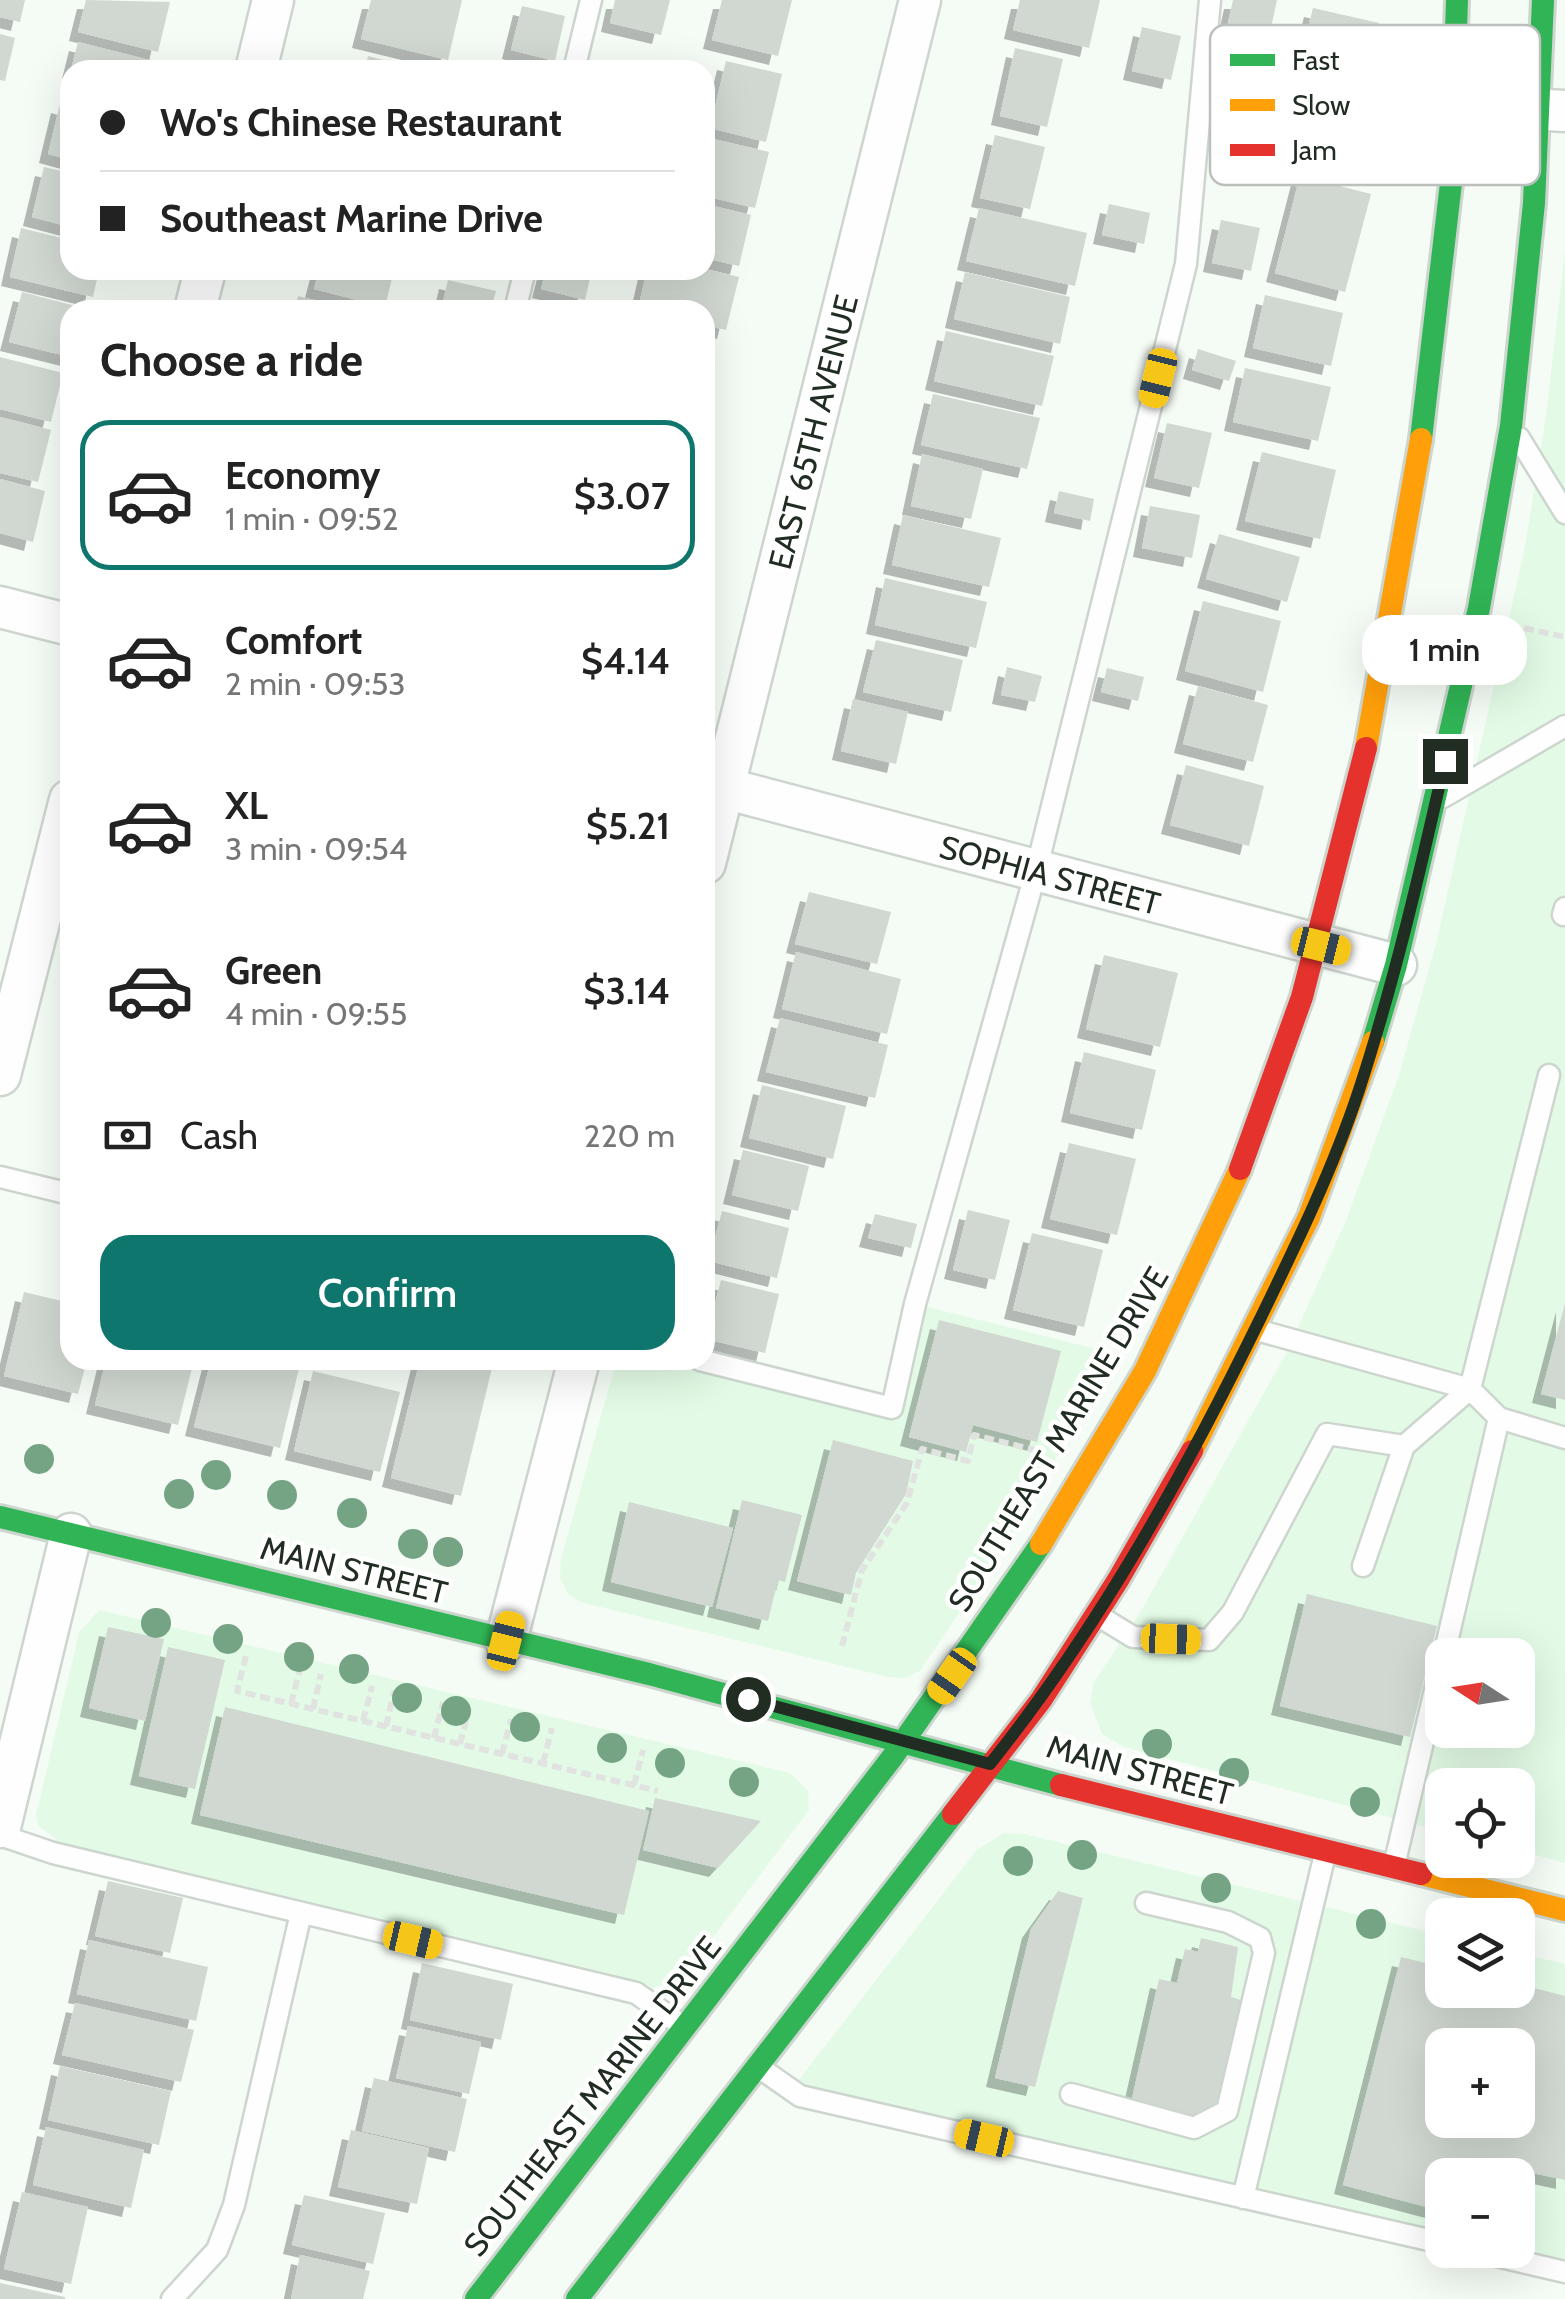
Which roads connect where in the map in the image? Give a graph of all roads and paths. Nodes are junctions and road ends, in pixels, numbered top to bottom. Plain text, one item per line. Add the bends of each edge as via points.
1 (273, 0) edge
2 (591, 0) edge
3 (920, 0) edge
4 (1210, 0) edge
5 (1457, 0) edge
6 (1542, 0) edge
7 (1456, 25) edge
8 (258, 60) edge
9 (576, 60) edge
10 (1552, 110) edge
11 (1448, 185) edge
12 (1512, 426) junction
13 (1565, 513) edge
14 (0, 608) edge
15 (60, 623) edge
16 (1538, 630) dead end
17 (1565, 637) edge
18 (1565, 726) edge
19 (715, 782) edge
20 (715, 786) edge
21 (1436, 800) junction
22 (60, 839) edge
23 (1036, 871) junction
24 (1321, 946) junction
25 (1396, 965) junction
26 (0, 1074) edge
27 (1549, 1075) dead end
28 (0, 1177) edge
29 (60, 1192) edge
30 (1254, 1330) junction
31 (715, 1364) edge
32 (576, 1370) edge
33 (1470, 1388) junction
34 (1499, 1418) junction
35 (1565, 1438) edge
36 (1404, 1446) junction
37 (1049, 1454) dead end
38 (0, 1517) edge
39 (71, 1534) junction
40 (1363, 1566) dead end
41 (1096, 1614) junction
42 (1447, 1638) edge
43 (506, 1641) junction
44 (842, 1646) dead end
45 (246, 1656) dead end
46 (300, 1669) dead end
47 (321, 1674) dead end
48 (372, 1686) dead end
49 (394, 1691) dead end
50 (443, 1702) dead end
51 (292, 1704) junction
52 (469, 1708) dead end
53 (312, 1709) junction
54 (511, 1719) dead end
55 (363, 1721) junction
56 (386, 1726) junction
57 (552, 1728) dead end
58 (1425, 1735) edge
59 (434, 1738) junction
60 (906, 1740) junction
61 (460, 1744) junction
62 (643, 1750) dead end
63 (502, 1754) junction
64 (543, 1764) junction
65 (990, 1764) junction
66 (634, 1785) junction
67 (658, 1790) dead end
68 (0, 1827) edge
69 (0, 1835) edge
70 (1325, 1851) junction
71 (1394, 1868) junction
72 (1146, 1903) dead end
73 (1565, 1910) edge
74 (301, 1914) junction
75 (685, 2029) junction
76 (759, 2068) junction
77 (1072, 2094) dead end
78 (1243, 2198) junction
79 (1425, 2240) edge
80 (1535, 2265) edge
81 (1565, 2272) edge
82 (172, 2299) edge
83 (476, 2299) edge
84 (577, 2299) edge

1 - 8 street
2 - 9 lane
3 - 19 street, EAST 65TH AVENUE
4 - 23 lane via 1186,264
5 - 7 main road, SOUTHEAST MARINE DRIVE
6 - 10 main road
10 - 12 main road
11 - 24 main road, SOUTHEAST MARINE DRIVE via 1440,319 1394,618
12 - 13 lane
12 - 21 main road
14 - 15 street
16 - 17 path
18 - 21 lane
20 - 23 street, SOPHIA STREET
21 - 25 main road
22 - 26 street
23 - 24 street, SOPHIA STREET
23 - 31 lane via 892,1408
24 - 25 street, SOPHIA STREET
24 - 60 main road, SOUTHEAST MARINE DRIVE via 1248,1156 1186,1292 1041,1543
25 - 30 main road via 1358,1093
27 - 33 lane
28 - 29 lane
30 - 33 lane
30 - 41 main road via 1221,1400
32 - 43 street
33 - 34 lane
33 - 36 lane
34 - 35 lane
34 - 42 lane
36 - 40 lane
36 - 41 lane via 1327,1434 1233,1612 1208,1640 1133,1638
37 - 44 path via 974,1435 968,1461 922,1449 907,1503 862,1570
38 - 39 main road, MAIN STREET
39 - 43 main road, MAIN STREET
39 - 68 street
41 - 65 main road
43 - 60 main road, MAIN STREET
45 - 51 path via 237,1691
46 - 51 path
47 - 53 path
48 - 55 path
49 - 56 path
50 - 59 path
51 - 53 path
52 - 61 path
53 - 55 path
54 - 63 path
55 - 56 path
56 - 59 path
57 - 64 path
58 - 71 lane
59 - 61 path
60 - 65 main road, MAIN STREET
60 - 75 main road, SOUTHEAST MARINE DRIVE
61 - 63 path
62 - 66 path
63 - 64 path
64 - 66 path
65 - 70 main road, MAIN STREET
65 - 76 main road
66 - 67 path
69 - 74 lane
70 - 71 main road, MAIN STREET
70 - 78 lane
71 - 73 main road, MAIN STREET
72 - 77 lane via 1228,1922 1260,1938 1264,1954 1227,2111 1194,2128
74 - 75 lane via 636,1993
74 - 82 lane via 234,2205 217,2250
75 - 83 main road, SOUTHEAST MARINE DRIVE
76 - 78 lane via 800,2096
76 - 84 main road
78 - 79 lane
80 - 81 lane

